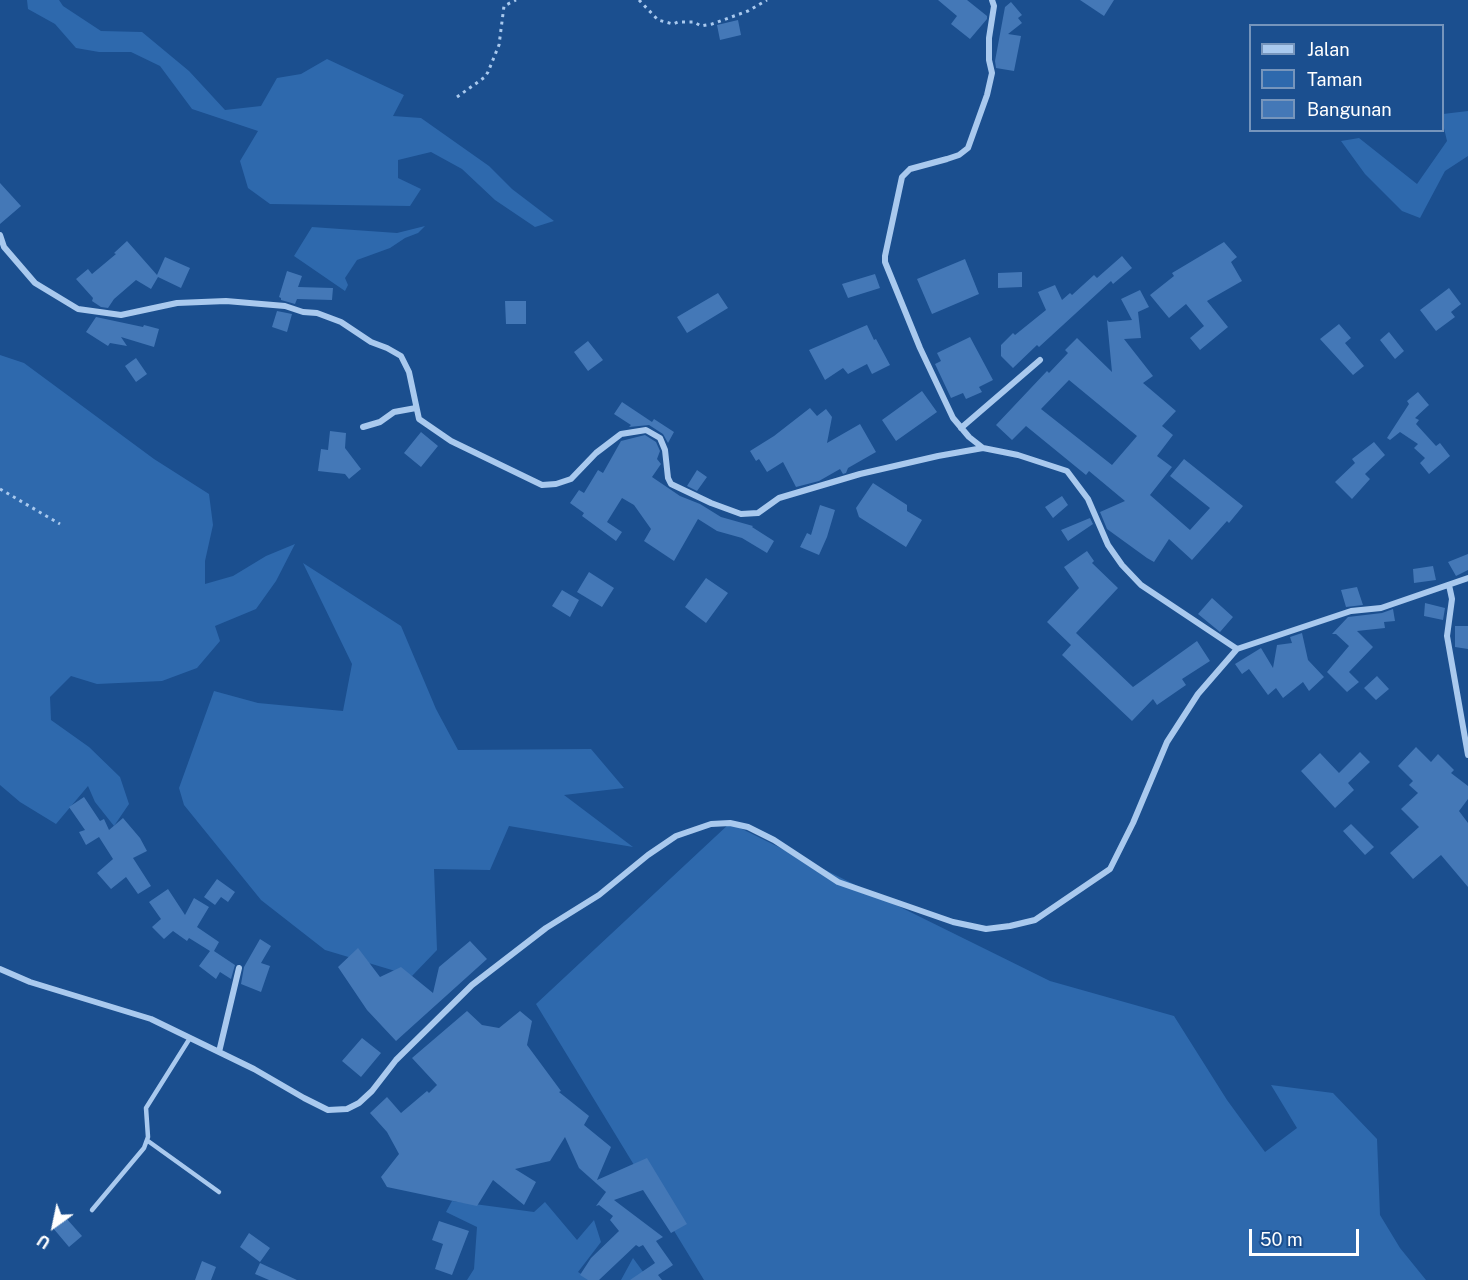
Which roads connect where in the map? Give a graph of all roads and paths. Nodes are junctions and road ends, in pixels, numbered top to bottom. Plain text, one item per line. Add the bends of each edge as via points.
1 (516, 0) edge
2 (639, 0) edge
3 (767, 0) edge
4 (992, 0) edge
5 (457, 97) dead end
6 (0, 235) edge
7 (1040, 360) dead end
8 (416, 408) junction
9 (363, 427) dead end
10 (961, 428) junction
11 (983, 448) junction
12 (0, 489) edge
13 (60, 524) dead end
14 (1468, 578) edge
15 (1449, 585) junction
16 (1238, 649) junction
17 (1468, 755) edge
18 (239, 968) dead end
19 (0, 969) edge
20 (190, 1038) junction
21 (219, 1052) junction
22 (148, 1141) junction
23 (219, 1192) dead end
24 (92, 1210) dead end

1 - 5 path via 504,6 499,45 485,77
2 - 3 path via 658,20 701,26 748,11
4 - 10 street via 992,73 968,148 959,155 910,169 902,177 885,256 920,348 952,418
6 - 8 street via 4,247 35,283 78,309 121,315 177,303 226,301 285,306 334,319 401,356 409,372
7 - 10 street
8 - 9 street via 394,412
8 - 11 street via 419,419 434,431 542,485 571,480 621,434 646,430 660,438 670,484 741,514 758,513 779,498 860,474
10 - 11 street
11 - 16 street via 1018,454 1067,471 1088,499 1122,566 1141,585
12 - 13 path
14 - 15 street
15 - 16 street via 1381,608 1351,611
15 - 17 street via 1452,599 1447,636
16 - 21 street via 1198,694 1167,742 1110,869 1035,920 986,929 953,922 838,882 748,827 711,824 676,836 472,985 396,1060 372,1091 347,1109 328,1110
18 - 21 street
19 - 20 street via 30,982 151,1018
20 - 21 street
20 - 22 lane via 146,1108
22 - 23 lane
22 - 24 lane

